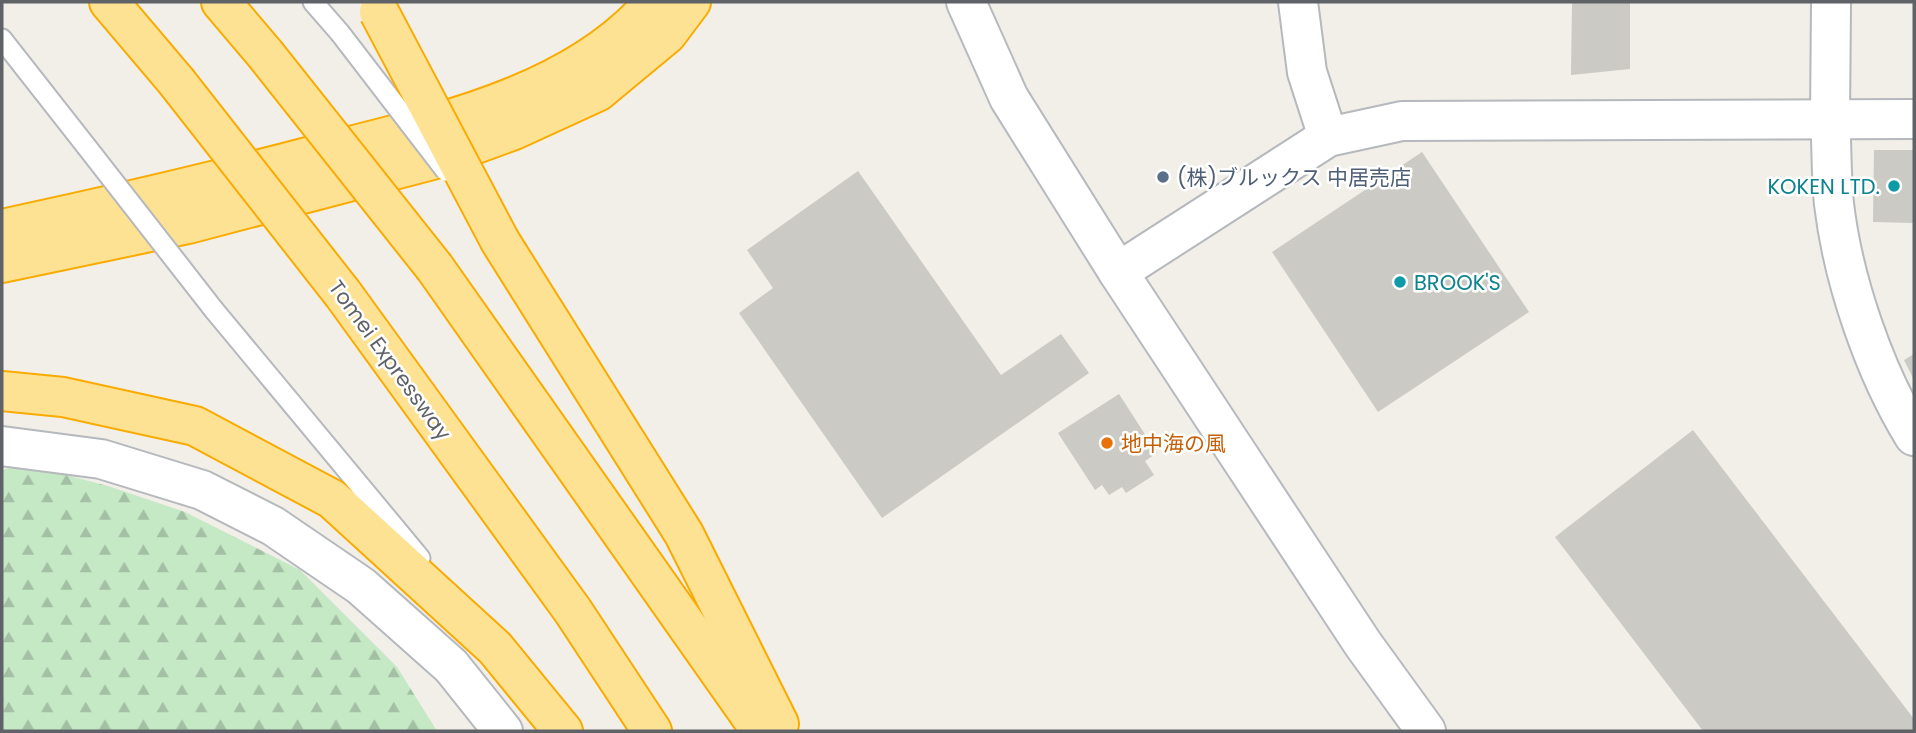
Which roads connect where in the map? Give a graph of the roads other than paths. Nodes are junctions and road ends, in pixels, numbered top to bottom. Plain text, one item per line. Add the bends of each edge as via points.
1 (109, 2) edge
2 (220, 2) edge
3 (313, 2) edge
4 (654, 2) edge
5 (691, 2) edge
6 (966, 2) edge
7 (1298, 2) edge
8 (1831, 2) edge
9 (376, 7) edge
10 (2, 38) edge
11 (1830, 118) junction
12 (1914, 119) edge
13 (1328, 137) junction
14 (2, 229) edge
15 (500, 241) junction
16 (2, 263) edge
17 (1118, 272) junction
18 (2, 391) edge
19 (1914, 436) edge
20 (2, 446) edge
21 (495, 648) junction
22 (503, 731) edge
23 (563, 731) edge
24 (652, 731) edge
25 (761, 731) edge
26 (782, 731) edge
27 (1426, 731) edge

1 - 24 highway, Tomei Expressway, bridge via 343,294 573,611
2 - 25 highway, bridge via 435,268
3 - 15 lane, bridge
4 - 14 highway via 575,66 460,118 203,184
5 - 16 highway via 667,34 597,92 514,130 432,160 188,224
6 - 17 street via 1009,97
7 - 13 street via 1307,72
8 - 11 street
9 - 15 highway, bridge
10 - 21 lane, bridge via 214,310
11 - 12 street
11 - 13 street via 1402,121
11 - 19 street via 1834,205 1848,274 1869,343
13 - 17 street
15 - 26 highway via 684,534
17 - 27 street via 1363,644
18 - 21 highway via 63,397 195,426 332,499
20 - 22 street via 101,459 202,489 273,526 361,586 441,657
21 - 23 highway

